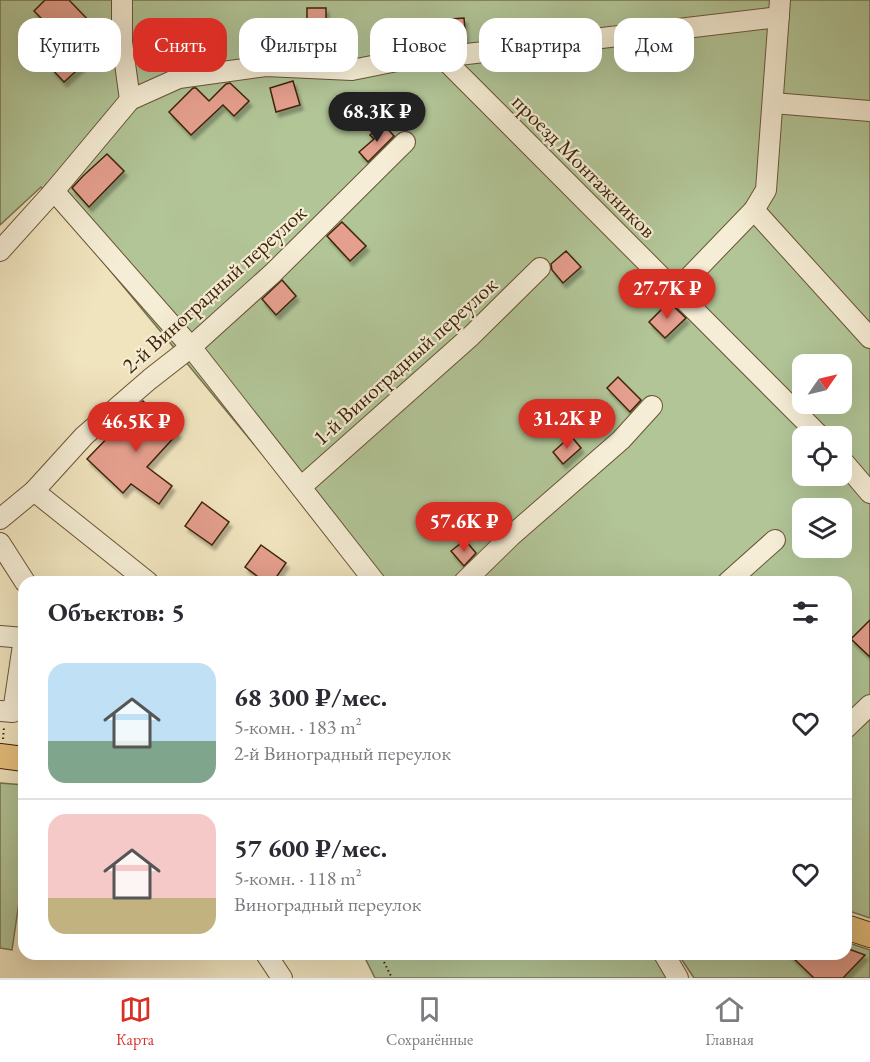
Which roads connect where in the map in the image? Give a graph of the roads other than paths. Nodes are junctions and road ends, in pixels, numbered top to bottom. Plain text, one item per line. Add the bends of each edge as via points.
1 (122, 0) edge
2 (780, 9) edge
3 (467, 53) edge
4 (370, 66) edge
5 (457, 72) edge
6 (129, 100) junction
7 (773, 103) junction
8 (870, 111) edge
9 (405, 142) dead end
10 (54, 191) junction
11 (754, 210) junction
12 (3, 243) edge
13 (540, 268) dead end
14 (675, 292) junction
15 (870, 338) edge
16 (191, 347) junction
17 (652, 406) dead end
18 (810, 426) edge
19 (852, 472) edge
20 (301, 487) junction
21 (34, 491) junction
22 (870, 493) edge
23 (0, 519) edge
24 (775, 540) dead end
25 (0, 543) edge
26 (21, 576) edge
27 (140, 576) edge
28 (370, 576) edge
29 (470, 576) edge
30 (735, 576) edge
31 (0, 636) edge
32 (18, 638) edge
33 (18, 678) edge
34 (870, 705) edge
35 (0, 711) edge
36 (852, 722) edge
37 (0, 756) edge
38 (18, 758) edge
39 (852, 929) edge
40 (870, 935) edge
41 (270, 960) edge
42 (668, 960) edge
43 (282, 978) edge
44 (678, 978) edge

1 - 6 street
2 - 3 street
2 - 7 street
4 - 6 street via 352,70 266,66 179,78
5 - 14 street, проезд Монтажников
6 - 10 street
7 - 8 street
7 - 11 street via 766,190
9 - 16 street, 2-й Виноградный переулок via 273,273
10 - 12 street
10 - 16 street
11 - 14 street
11 - 15 street
13 - 20 street, 1-й Виноградный переулок via 471,336
14 - 18 street, проезд Монтажников
16 - 20 street
16 - 21 street, 2-й Виноградный переулок via 84,436
17 - 29 street via 621,440
19 - 22 street
20 - 28 street
21 - 23 street, 2-й Виноградный переулок
21 - 27 street
24 - 30 street
25 - 26 street
31 - 32 street
33 - 35 street via 13,712
34 - 36 street
37 - 38 main road
39 - 40 main road
41 - 43 street
42 - 44 street

